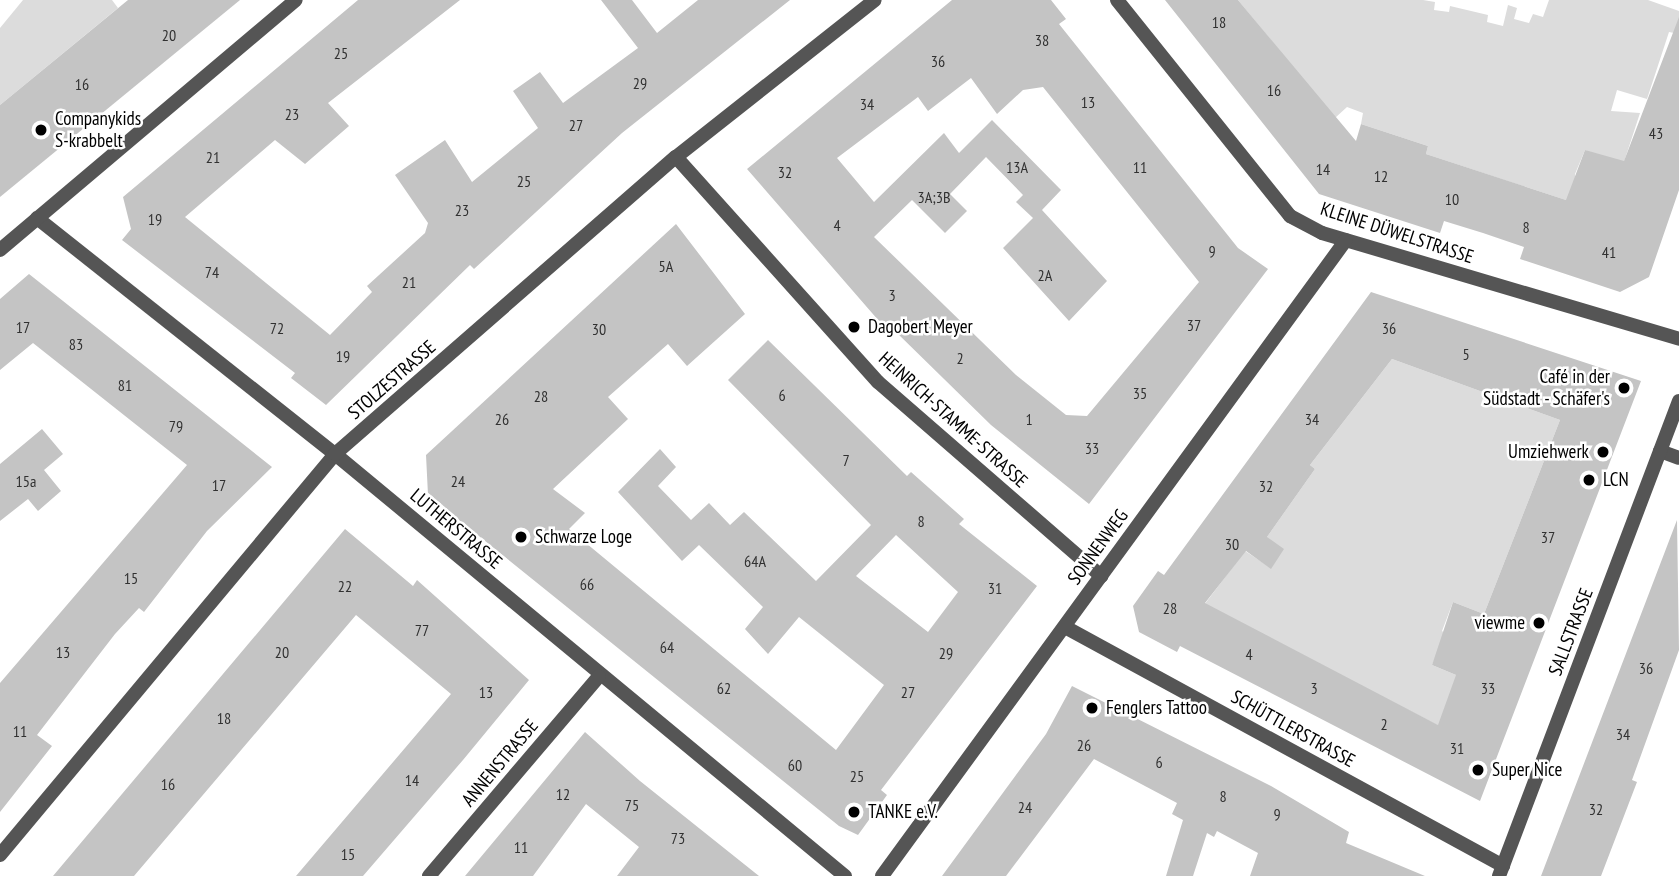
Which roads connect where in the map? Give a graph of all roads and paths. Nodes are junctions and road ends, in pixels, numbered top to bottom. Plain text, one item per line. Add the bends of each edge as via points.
1 (296, 0) edge
2 (875, 0) edge
3 (1117, 0) edge
4 (676, 157) junction
5 (37, 218) junction
6 (1346, 240) junction
7 (0, 250) edge
8 (1679, 339) edge
9 (1679, 401) edge
10 (1660, 451) junction
11 (335, 454) junction
12 (1679, 458) edge
13 (1101, 576) junction
14 (1065, 627) junction
15 (599, 676) junction
16 (0, 856) edge
17 (1501, 871) edge
18 (429, 876) edge
19 (845, 876) edge
20 (882, 876) edge

1 - 5 street
2 - 4 street, STOLZESTRASSE
3 - 6 street, KLEINE DÜWELSTRASSE via 1269,196 1290,216
4 - 11 street, STOLZESTRASSE
4 - 13 street, HEINRICH-STAMME-STRASSE via 878,382
5 - 7 street
5 - 11 street, LUTHERSTRASSE
6 - 8 street, KLEINE DÜWELSTRASSE
6 - 13 street, SONNENWEG
9 - 10 street, SALLSTRASSE
10 - 12 street
10 - 17 street, SALLSTRASSE
11 - 15 street, LUTHERSTRASSE
11 - 16 street, STOLZESTRASSE
13 - 14 street, SONNENWEG
14 - 17 street, SCHÜTTLERSTRASSE
14 - 20 street, SONNENWEG
15 - 18 street, ANNENSTRASSE
15 - 19 street, LUTHERSTRASSE

